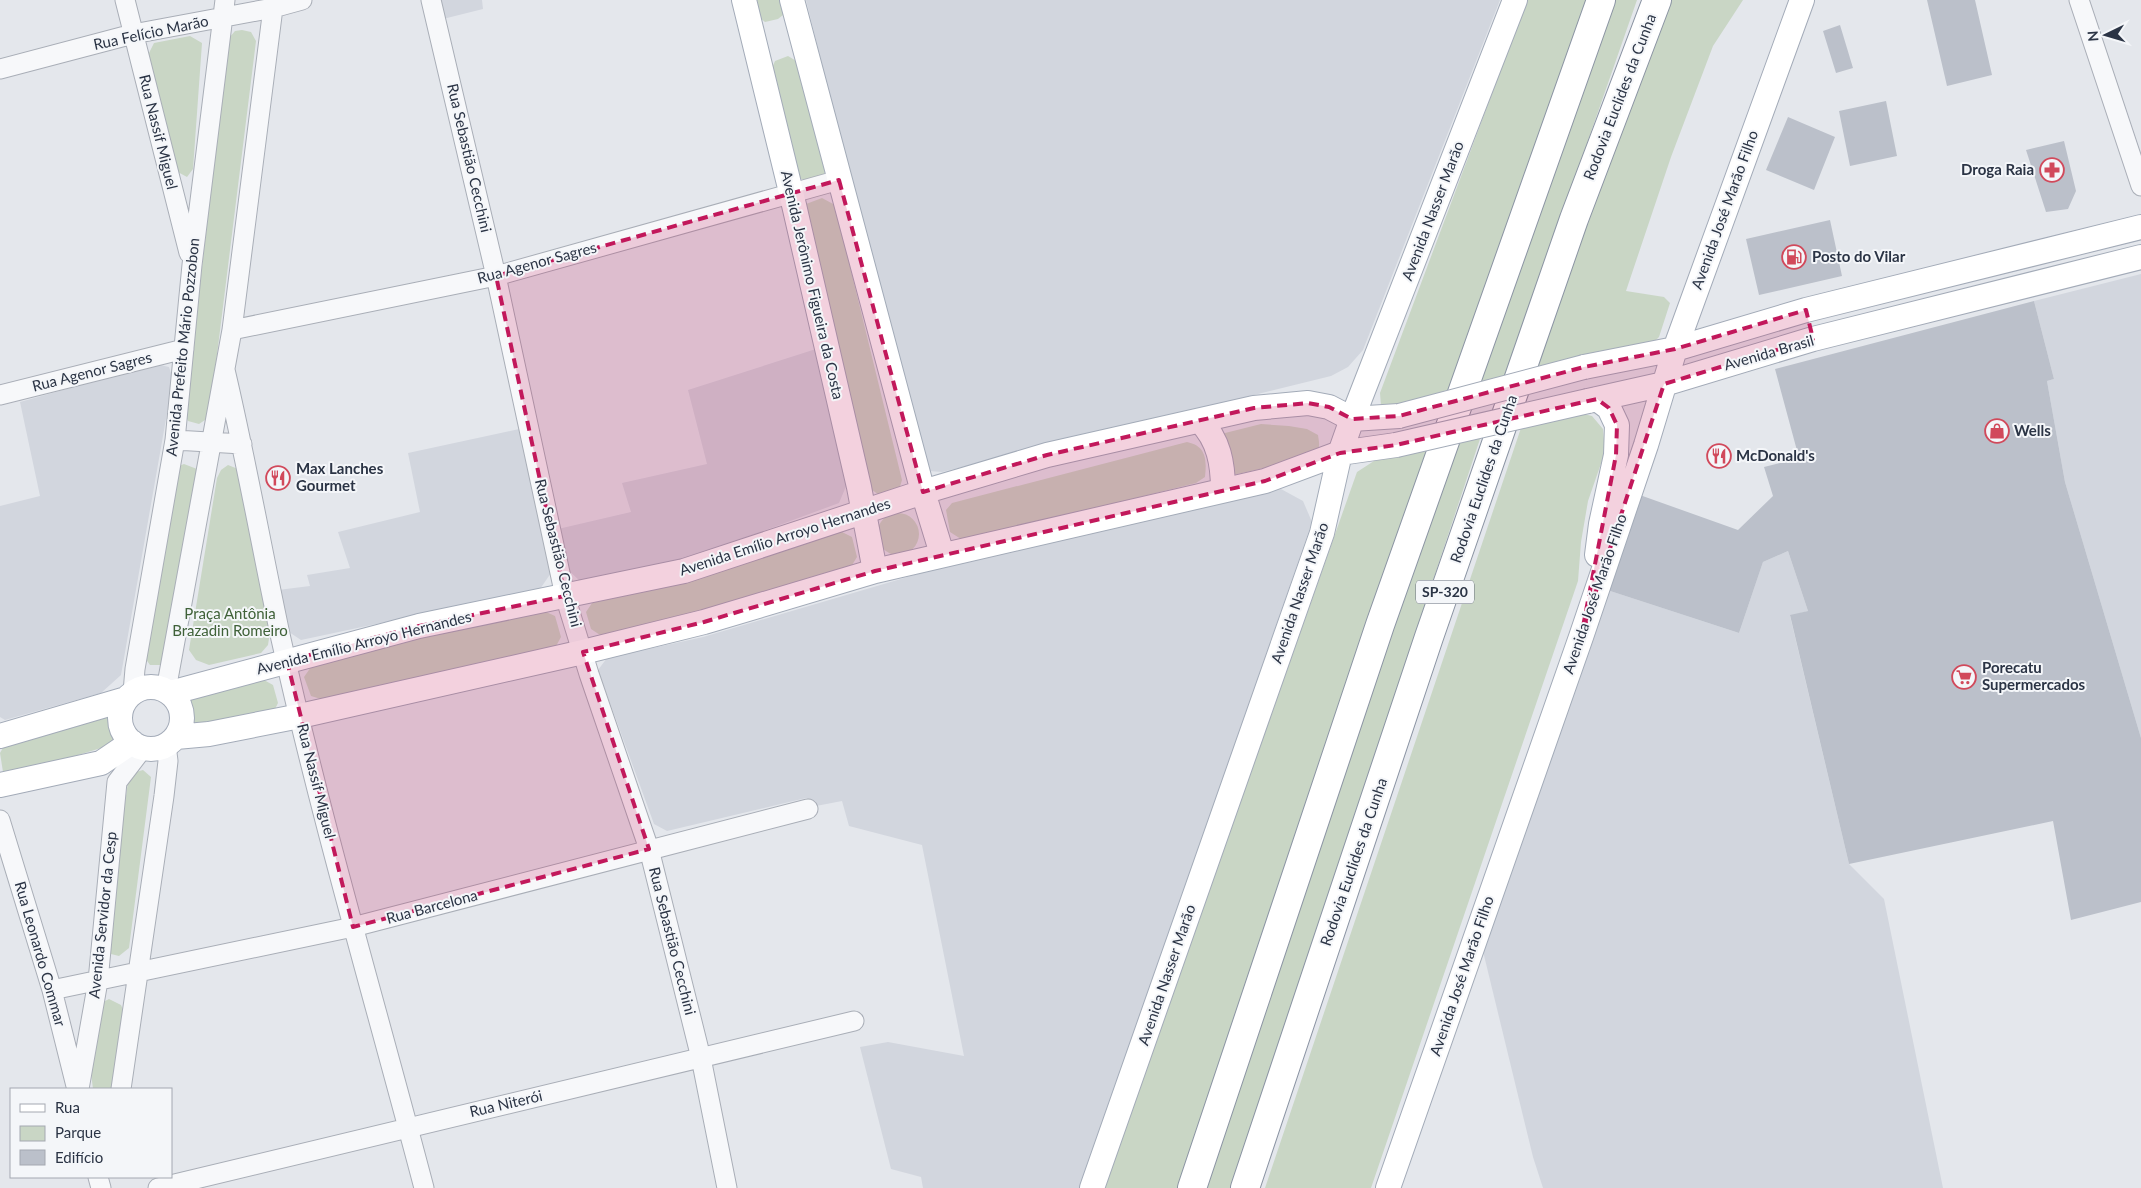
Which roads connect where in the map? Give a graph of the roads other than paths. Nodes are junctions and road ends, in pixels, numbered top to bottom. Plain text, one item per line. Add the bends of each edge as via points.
1 (125, 0) edge
2 (302, 0) edge
3 (431, 0) edge
4 (744, 0) edge
5 (792, 0) edge
6 (1515, 0) edge
7 (1602, 0) edge
8 (1657, 0) edge
9 (1802, 0) edge
10 (2079, 0) edge
11 (273, 4) edge
12 (224, 9) edge
13 (133, 34) junction
14 (0, 69) edge
15 (839, 180) junction
16 (2141, 186) edge
17 (792, 192) junction
18 (2141, 227) edge
19 (2141, 258) edge
20 (192, 265) junction
21 (496, 276) junction
22 (1806, 310) junction
23 (232, 330) junction
24 (1813, 339) junction
25 (184, 349) junction
26 (1675, 349) junction
27 (225, 370) junction
28 (1664, 384) junction
29 (0, 395) edge
30 (1592, 400) junction
31 (1352, 419) junction
32 (1200, 421) junction
33 (175, 440) junction
34 (212, 443) junction
35 (242, 444) junction
36 (1340, 453) junction
37 (1223, 490) junction
38 (923, 492) junction
39 (863, 512) junction
40 (942, 554) junction
41 (875, 571) junction
42 (565, 596) junction
43 (1581, 637) junction
44 (583, 652) junction
45 (287, 662) junction
46 (168, 692) junction
47 (130, 695) junction
48 (300, 716) junction
49 (0, 736) edge
50 (171, 741) junction
51 (137, 745) junction
52 (0, 785) edge
53 (808, 808) dead end
54 (0, 820) edge
55 (650, 850) junction
56 (353, 927) junction
57 (138, 973) junction
58 (98, 981) junction
59 (52, 990) junction
60 (854, 1021) dead end
61 (701, 1058) junction
62 (78, 1088) edge
63 (78, 1088) edge
64 (121, 1088) edge
65 (408, 1127) junction
66 (158, 1188) edge
67 (424, 1188) edge
68 (727, 1188) edge
69 (1092, 1188) edge
70 (1192, 1188) edge
71 (1245, 1188) edge
72 (1388, 1188) edge

1 - 13 street, Rua Nassif Miguel
2 - 11 street, Rua Felício Marão
3 - 21 street, Rua Sebastião Cecchini
4 - 17 main road, Avenida Jerônimo Figueira da Costa
5 - 15 main road
6 - 31 main road, Avenida Nasser Marão
7 - 70 highway, SP-320 via 1380,625
8 - 71 highway, Rodovia Euclides da Cunha / SP-320 via 1574,219
9 - 26 main road, Avenida José Marão Filho
10 - 16 street
11 - 12 street, Rua Felício Marão
11 - 23 street
12 - 13 street, Rua Felício Marão
12 - 20 street, Avenida Prefeito Mário Pozzobon
13 - 14 street, Rua Felício Marão
13 - 20 street, Rua Nassif Miguel
15 - 17 street, Rua Agenor Sagres
15 - 38 main road
17 - 21 street, Rua Agenor Sagres
17 - 39 main road, Avenida Jerônimo Figueira da Costa
18 - 22 main road, Avenida Brasil
19 - 24 main road, Avenida Brasil
20 - 25 street, Avenida Prefeito Mário Pozzobon
21 - 23 street, Rua Agenor Sagres
21 - 42 street, Rua Sebastião Cecchini
22 - 24 main road
22 - 26 main road, Avenida Brasil
23 - 27 street
24 - 28 main road, Avenida Brasil
25 - 29 street, Rua Agenor Sagres
25 - 33 street, Avenida Prefeito Mário Pozzobon
26 - 28 main road, Avenida José Marão Filho
26 - 31 main road, Avenida Brasil, bridge via 1584,368 1399,416
27 - 34 street
27 - 35 street, Rua Nassif Miguel
28 - 30 main road, Avenida Brasil
28 - 43 main road, Avenida José Marão Filho
30 - 36 main road, Avenida Brasil, bridge via 1396,445
30 - 43 main road via 1609,408 1617,425 1616,455
31 - 32 main road, Avenida Emílio Arroyo Hernandes via 1329,407 1308,403 1254,408
31 - 36 main road, Avenida Nasser Marão
32 - 37 main road via 1210,430 1219,451
32 - 38 main road, Avenida Emílio Arroyo Hernandes via 1047,455
33 - 34 street
33 - 47 street, Avenida Prefeito Mário Pozzobon
34 - 35 street
34 - 46 street
35 - 45 street, Rua Nassif Miguel
36 - 37 main road via 1265,481
36 - 69 main road, Avenida Nasser Marão via 1322,533
37 - 40 main road
38 - 39 main road, Avenida Emílio Arroyo Hernandes
38 - 40 main road
39 - 41 main road, Avenida Jerônimo Figueira da Costa
39 - 42 main road, Avenida Emílio Arroyo Hernandes via 684,571
40 - 41 main road
41 - 44 main road via 704,622
42 - 44 street, Rua Sebastião Cecchini
42 - 45 main road, Avenida Emílio Arroyo Hernandes via 419,626
43 - 72 main road, Avenida José Marão Filho
44 - 48 main road
44 - 55 street, Rua Sebastião Cecchini
45 - 46 main road, Avenida Emílio Arroyo Hernandes
45 - 48 street, Rua Nassif Miguel
46 - 47 main road, Avenida Emílio Arroyo Hernandes via 147,687
46 - 50 main road via 181,709 180,729
47 - 49 main road, Avenida Emílio Arroyo Hernandes
47 - 51 main road via 121,709 120,722 124,734
48 - 50 main road
48 - 56 street, Rua Nassif Miguel
50 - 51 main road via 155,749
50 - 57 street
51 - 52 main road via 101,763
51 - 58 street, Avenida Servidor da Cesp via 118,782
53 - 55 street, Rua Barcelona
54 - 59 street, Rua Leonardo Commar
55 - 56 street, Rua Barcelona
55 - 61 street, Rua Sebastião Cecchini
56 - 57 street, Rua Barcelona
56 - 65 street, Rua Nassif Miguel
57 - 58 street, Rua Barcelona
57 - 64 street
58 - 59 street, Rua Barcelona
58 - 62 street, Avenida Servidor da Cesp
59 - 63 street, Rua Leonardo Commar
60 - 61 street, Rua Niterói
61 - 65 street, Rua Niterói
61 - 68 street, Rua Sebastião Cecchini
65 - 66 street, Rua Niterói
65 - 67 street, Rua Nassif Miguel

